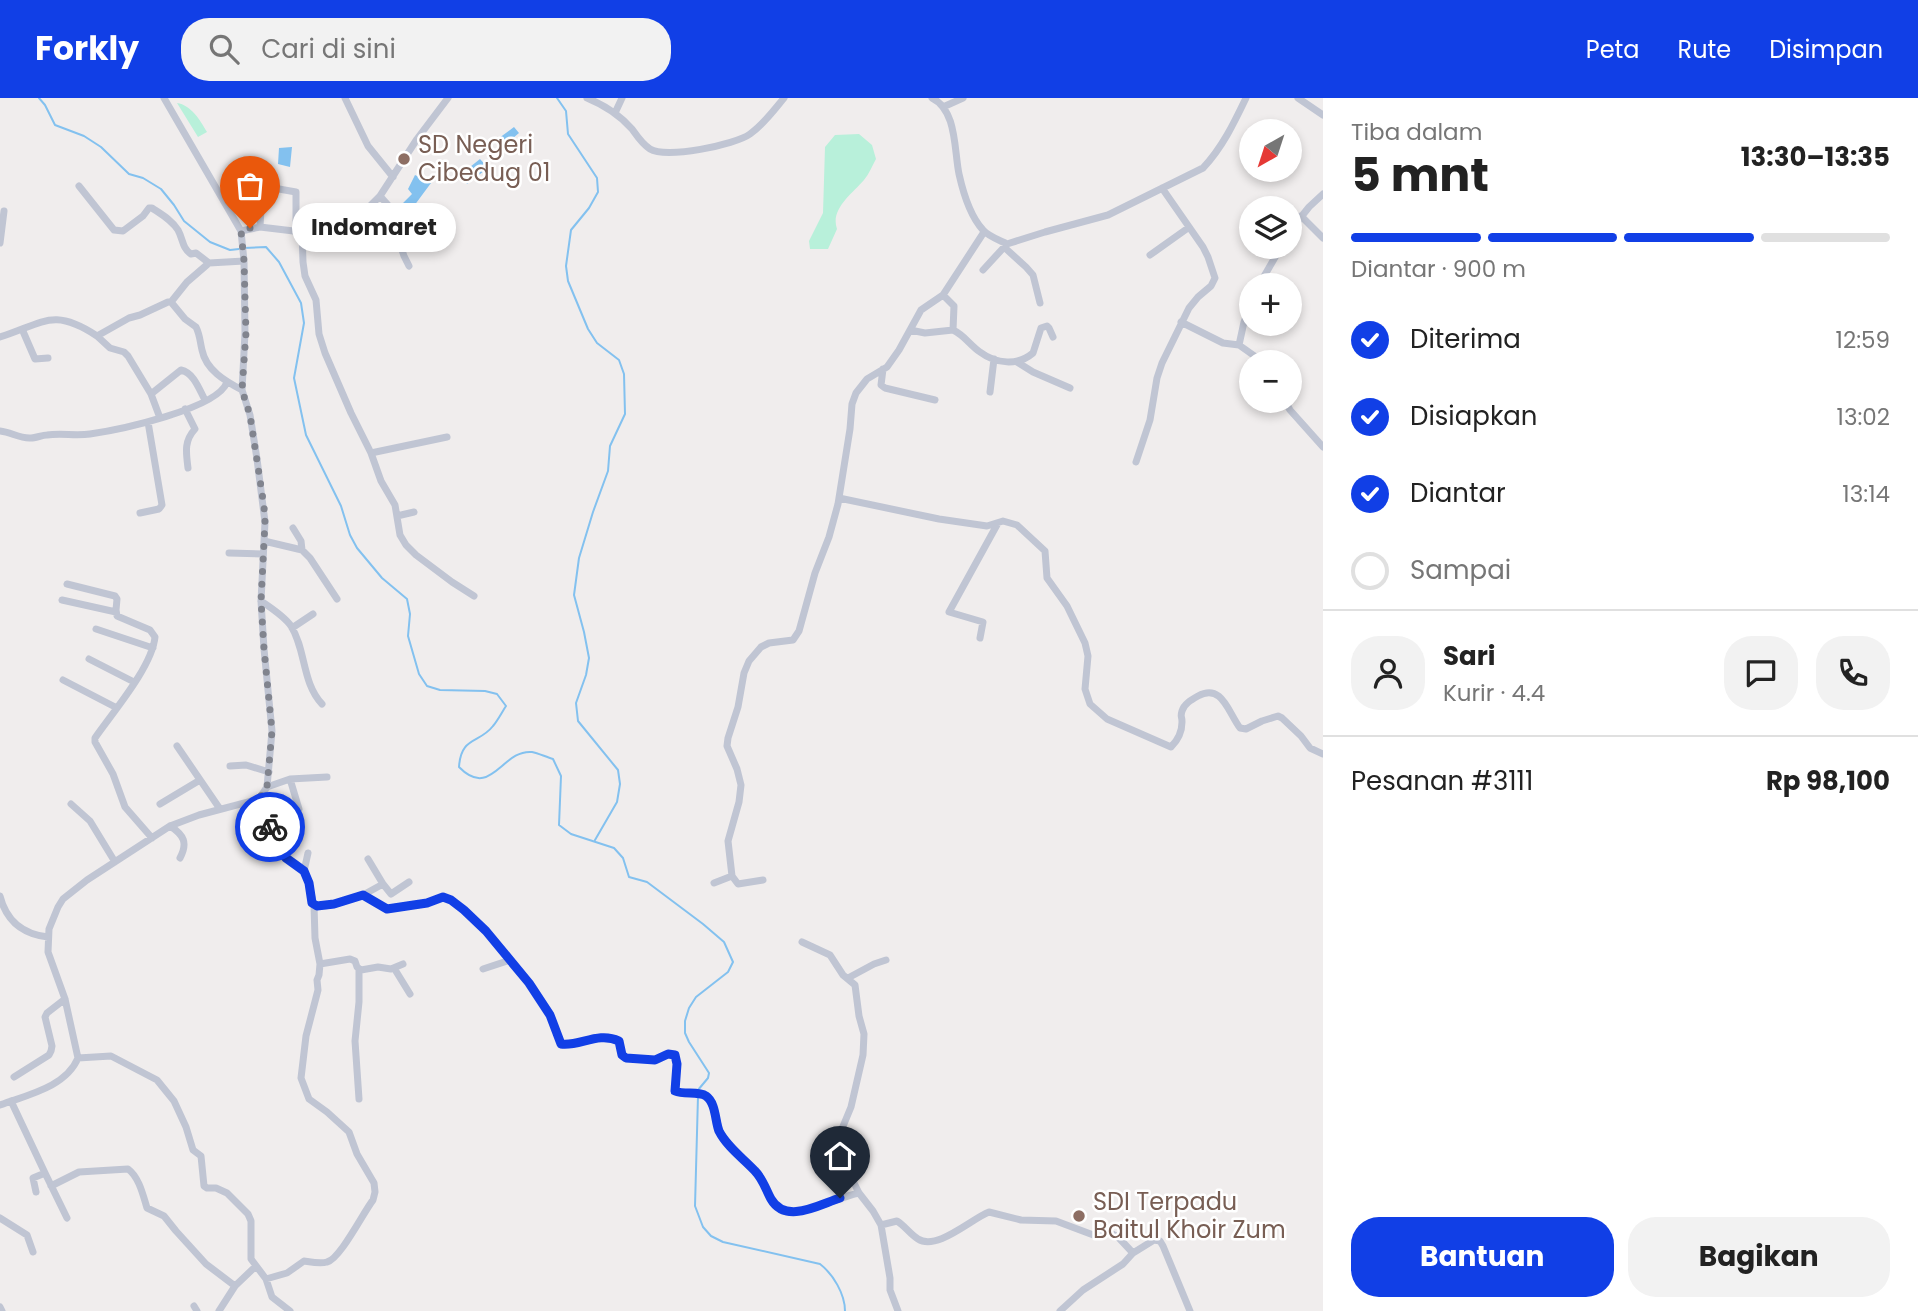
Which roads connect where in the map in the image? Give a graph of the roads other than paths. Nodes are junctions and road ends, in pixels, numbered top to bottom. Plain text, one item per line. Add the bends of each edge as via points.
1 (345, 98) edge
2 (448, 98) edge
3 (588, 98) edge
4 (622, 98) edge
5 (785, 98) edge
6 (932, 98) edge
7 (963, 98) edge
8 (1246, 98) edge
9 (1297, 98) edge
10 (168, 99) edge
11 (943, 107) junction
12 (615, 113) junction
13 (1323, 115) edge
14 (393, 177) junction
15 (79, 186) dead end
16 (258, 187) dead end
17 (1162, 188) junction
18 (279, 189) dead end
19 (1323, 194) edge
20 (380, 196) junction
21 (4, 211) dead end
22 (1302, 215) edge
23 (1302, 217) edge
24 (260, 227) junction
25 (1188, 228) junction
26 (241, 231) junction
27 (299, 232) junction
28 (984, 232) junction
29 (1323, 238) edge
30 (0, 243) edge
31 (1005, 246) junction
32 (1150, 255) dead end
33 (244, 261) junction
34 (209, 263) junction
35 (409, 266) dead end
36 (983, 270) dead end
37 (943, 295) junction
38 (171, 302) junction
39 (1040, 303) dead end
40 (1181, 322) junction
41 (22, 329) junction
42 (910, 330) junction
43 (953, 330) junction
44 (1241, 336) edge
45 (0, 337) edge
46 (97, 337) junction
47 (1053, 337) dead end
48 (1239, 345) junction
49 (1246, 350) edge
50 (48, 358) dead end
51 (995, 359) junction
52 (1017, 362) junction
53 (883, 369) junction
54 (227, 382) junction
55 (1070, 388) dead end
56 (242, 390) junction
57 (990, 393) dead end
58 (151, 394) junction
59 (205, 400) junction
60 (935, 400) dead end
61 (185, 409) junction
62 (1293, 413) edge
63 (160, 418) junction
64 (148, 422) junction
65 (0, 431) edge
66 (447, 437) dead end
67 (1323, 446) edge
68 (371, 453) junction
69 (1136, 462) dead end
70 (188, 468) dead end
71 (839, 498) junction
72 (414, 512) dead end
73 (140, 513) dead end
74 (397, 516) junction
75 (998, 522) junction
76 (292, 528) dead end
77 (264, 541) junction
78 (302, 550) junction
79 (229, 553) dead end
80 (263, 554) junction
81 (67, 584) dead end
82 (474, 596) dead end
83 (337, 599) dead end
84 (62, 600) dead end
85 (261, 601) junction
86 (116, 612) junction
87 (313, 614) dead end
88 (292, 628) junction
89 (96, 629) dead end
90 (980, 638) dead end
91 (153, 648) junction
92 (89, 659) dead end
93 (63, 680) dead end
94 (134, 682) junction
95 (322, 704) dead end
96 (117, 708) junction
97 (177, 746) dead end
98 (1323, 754) edge
99 (230, 766) dead end
100 (270, 772) junction
101 (327, 777) dead end
102 (290, 779) junction
103 (200, 780) junction
104 (267, 787) junction
105 (259, 799) junction
106 (71, 804) dead end
107 (160, 804) dead end
108 (299, 808) dead end
109 (220, 809) junction
110 (170, 826) junction
111 (152, 838) junction
112 (307, 853) dead end
113 (180, 858) dead end
114 (368, 859) dead end
115 (115, 862) junction
116 (304, 871) junction
117 (732, 876) junction
118 (763, 880) dead end
119 (409, 882) dead end
120 (714, 883) dead end
121 (383, 884) junction
122 (363, 895) junction
123 (0, 896) edge
124 (314, 905) junction
125 (48, 937) junction
126 (802, 942) dead end
127 (510, 960) junction
128 (886, 960) dead end
129 (320, 964) junction
130 (403, 964) dead end
131 (394, 968) junction
132 (482, 969) dead end
133 (359, 970) junction
134 (848, 978) junction
135 (410, 994) dead end
136 (65, 999) junction
137 (78, 1058) junction
138 (14, 1077) dead end
139 (359, 1099) dead end
140 (11, 1101) junction
141 (0, 1105) edge
142 (45, 1172) junction
143 (51, 1186) junction
144 (36, 1192) dead end
145 (859, 1193) junction
146 (0, 1218) edge
147 (67, 1218) dead end
148 (881, 1225) junction
149 (33, 1252) dead end
150 (1133, 1253) junction
151 (256, 1266) junction
152 (266, 1279) junction
153 (235, 1286) junction
154 (285, 1310) edge
155 (219, 1311) edge
156 (898, 1311) edge
157 (1060, 1311) edge
158 (1190, 1311) edge

1 - 14 street via 374,156
2 - 14 street
3 - 12 street
4 - 12 street
5 - 12 street via 748,136 674,152 650,149
6 - 11 street
7 - 11 street
8 - 17 street via 1203,168
9 - 13 street
10 - 26 street
11 - 28 street via 952,126 963,189
14 - 20 street
15 - 34 street via 114,230 126,229 152,208 178,230 186,251
16 - 24 street
17 - 25 street
17 - 31 street via 1108,215
18 - 27 street via 296,192
19 - 22 street
20 - 27 street via 358,214
20 - 35 street via 397,214 398,238
21 - 30 street
23 - 29 street
24 - 26 street
24 - 27 street
25 - 32 street
25 - 40 street via 1203,247 1215,278
26 - 33 street
27 - 68 street via 325,353
28 - 31 street
28 - 37 street
31 - 36 street
31 - 39 street via 1033,275
33 - 34 street
33 - 56 street
34 - 38 street
37 - 42 street via 921,310
37 - 43 street via 954,306
38 - 46 street
38 - 54 street via 197,327 206,362
40 - 48 street via 1223,343
40 - 69 street via 1159,369 1150,420
41 - 45 street
41 - 46 street via 56,319
41 - 50 street via 35,359
42 - 43 street
42 - 53 street
43 - 51 street
44 - 48 street
46 - 58 street via 128,356
47 - 52 street via 1049,328 1041,328 1033,353
48 - 49 street
51 - 52 street
51 - 57 street
52 - 55 street
53 - 60 street via 881,385 885,388
53 - 71 street via 867,379 852,404
54 - 56 street
54 - 59 street via 218,394
56 - 77 street via 264,506
58 - 59 street via 181,370 192,377
58 - 63 street
59 - 61 street
61 - 63 street
61 - 70 street via 195,429 187,443
62 - 67 street
63 - 64 street
64 - 65 street via 87,434 31,438
64 - 73 street via 162,505
66 - 68 street
68 - 74 street
71 - 75 street via 939,519 987,526
71 - 117 street via 796,638 761,647 744,673 727,738 741,785 729,835
72 - 74 street
74 - 82 street via 405,545
75 - 90 street via 949,611 983,622
75 - 98 street via 1017,525 1045,551 1047,578 1086,643 1085,695 1107,719 1171,747 1180,734 1183,708 1213,692 1240,727 1246,729 1278,716 1306,745
76 - 78 street
77 - 78 street
77 - 80 street
78 - 83 street
79 - 80 street
80 - 85 street
81 - 86 street via 115,596
84 - 86 street
85 - 88 street
85 - 100 street via 272,731
86 - 91 street via 150,630 155,637
87 - 88 street
88 - 95 street via 313,691
89 - 91 street
91 - 94 street
92 - 94 street
93 - 96 street
94 - 96 street
96 - 111 street via 95,742 125,807
97 - 103 street
99 - 100 street
100 - 104 street
101 - 102 street
102 - 104 street
102 - 108 street
103 - 107 street
103 - 109 street
104 - 105 street
105 - 109 street
105 - 116 street via 281,852
106 - 115 street via 90,821
109 - 110 street
110 - 111 street
110 - 113 street via 184,839
111 - 115 street
112 - 116 street
114 - 121 street
115 - 125 street via 63,900
116 - 124 street
117 - 118 street via 738,884
117 - 120 street
119 - 121 street via 391,894
121 - 122 street
122 - 124 street
122 - 127 street via 387,909 447,898 475,920
123 - 125 street via 13,922
124 - 129 street
125 - 136 street via 50,958
126 - 134 street via 830,955
127 - 132 street
127 - 145 street via 544,1005 561,1044 607,1038 619,1041 626,1058 655,1060 673,1054 675,1091 704,1095 720,1132 760,1176 772,1202 783,1211 805,1211
128 - 134 street
129 - 133 street via 350,959
129 - 152 street via 301,1078 309,1099 349,1132 375,1192 331,1260 304,1261 287,1273
130 - 131 street
131 - 133 street
131 - 135 street
133 - 139 street via 355,1041
134 - 145 street via 855,985 864,1042 855,1092 839,1136
136 - 137 street
136 - 138 street via 45,1017 52,1046 49,1055
137 - 140 street via 71,1071 52,1084
137 - 151 street via 111,1056 162,1085 174,1101 193,1150 201,1157 204,1186 227,1193 248,1214 251,1259
140 - 141 street
140 - 142 street
142 - 143 street
142 - 144 street via 33,1178
143 - 147 street
143 - 153 street via 79,1172 131,1171 147,1208 164,1216 206,1264
145 - 148 street
146 - 149 street via 27,1235
148 - 150 street via 897,1221 915,1238 927,1242 946,1237 989,1212 1021,1220 1056,1221 1096,1236 1107,1231
148 - 156 street via 890,1290
150 - 157 street
150 - 158 street via 1160,1241
151 - 152 street
151 - 153 street
152 - 154 street via 272,1297
153 - 155 street

